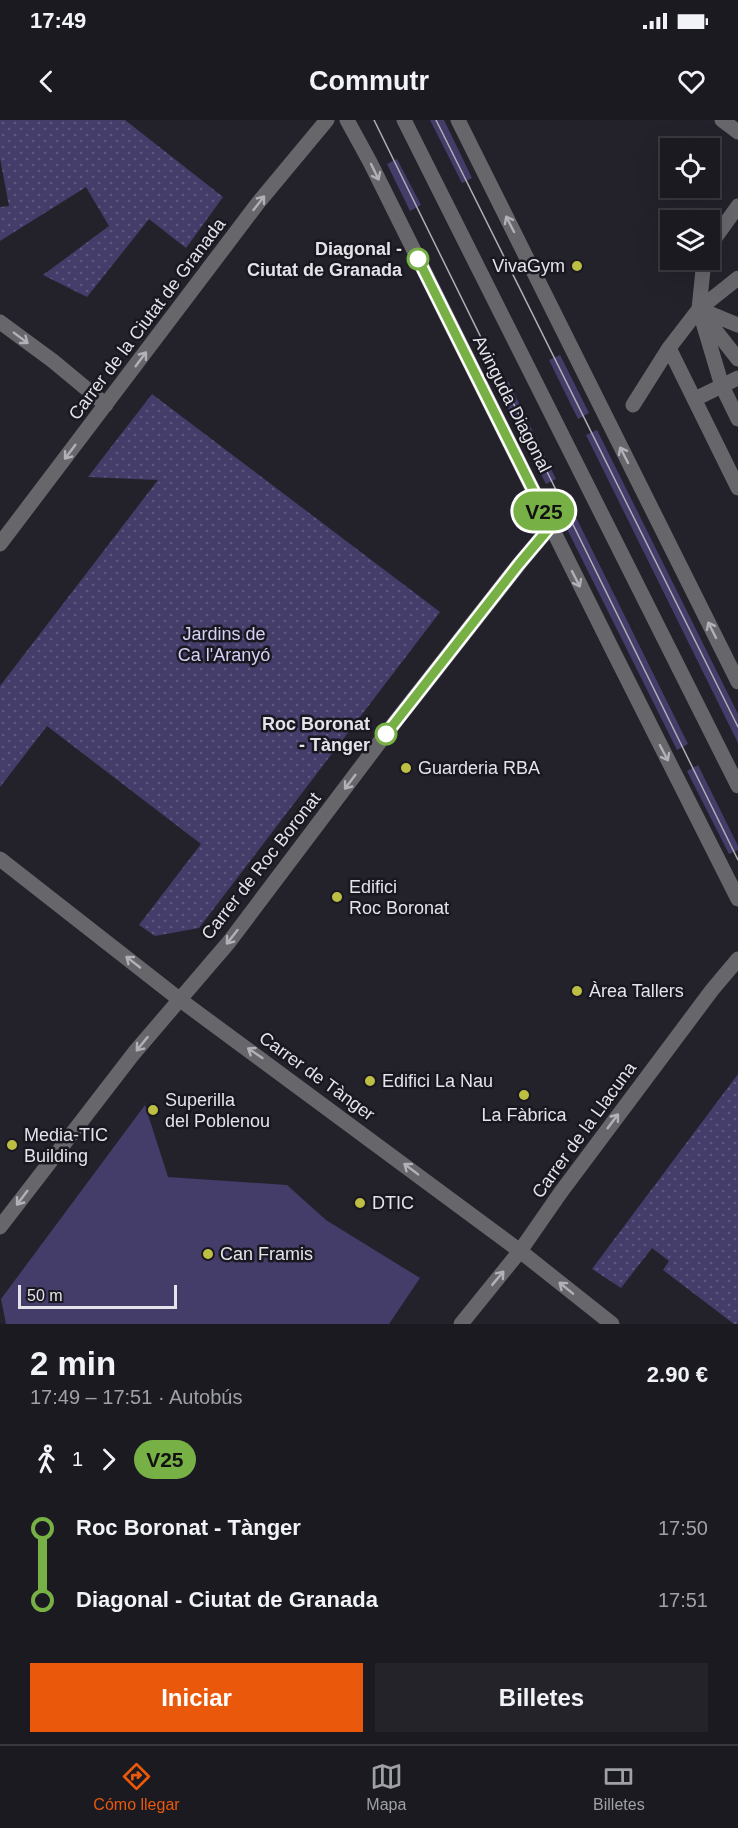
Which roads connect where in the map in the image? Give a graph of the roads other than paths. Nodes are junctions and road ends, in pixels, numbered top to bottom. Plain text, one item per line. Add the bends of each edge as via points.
1 (327, 120) edge
2 (347, 120) edge
3 (404, 120) edge
4 (458, 120) edge
5 (722, 120) edge
6 (738, 132) edge
7 (738, 206) edge
8 (720, 231) edge
9 (703, 270) edge
10 (738, 278) edge
11 (699, 309) junction
12 (0, 322) edge
13 (738, 325) edge
14 (669, 348) junction
15 (738, 359) edge
16 (738, 378) edge
17 (722, 386) junction
18 (694, 399) junction
19 (106, 405) junction
20 (633, 405) dead end
21 (738, 419) edge
22 (738, 488) edge
23 (551, 526) junction
24 (0, 544) edge
25 (738, 682) edge
26 (738, 786) edge
27 (0, 859) edge
28 (738, 899) edge
29 (738, 959) edge
30 (179, 999) junction
31 (0, 1227) edge
32 (520, 1251) junction
33 (461, 1324) edge
34 (612, 1324) edge

19 -> 1 street, Carrer de la Ciutat de Granada via 258,203
2 -> 23 street, Avinguda Diagonal
3 - 26 street, Avinguda Diagonal
25 -> 4 street
5 - 6 street
7 - 8 street
9 - 11 street
10 - 11 street
11 - 13 street
11 - 14 street
11 - 15 street
11 - 17 street
12 -> 19 street
14 - 18 street
14 - 20 street
16 - 17 street
17 - 18 street
17 - 21 street
18 - 22 street
19 -> 24 street, Carrer de la Ciutat de Granada
23 -> 28 street, Avinguda Diagonal
23 -> 30 street, Carrer de Roc Boronat via 413,699 229,942
30 -> 27 street, Carrer de Tànger
32 -> 29 street, Carrer de la Llacuna
30 -> 31 street, Carrer de Roc Boronat
32 -> 30 street, Carrer de Tànger
33 -> 32 street, Carrer de la Llacuna
34 -> 32 street, Carrer de Tànger

